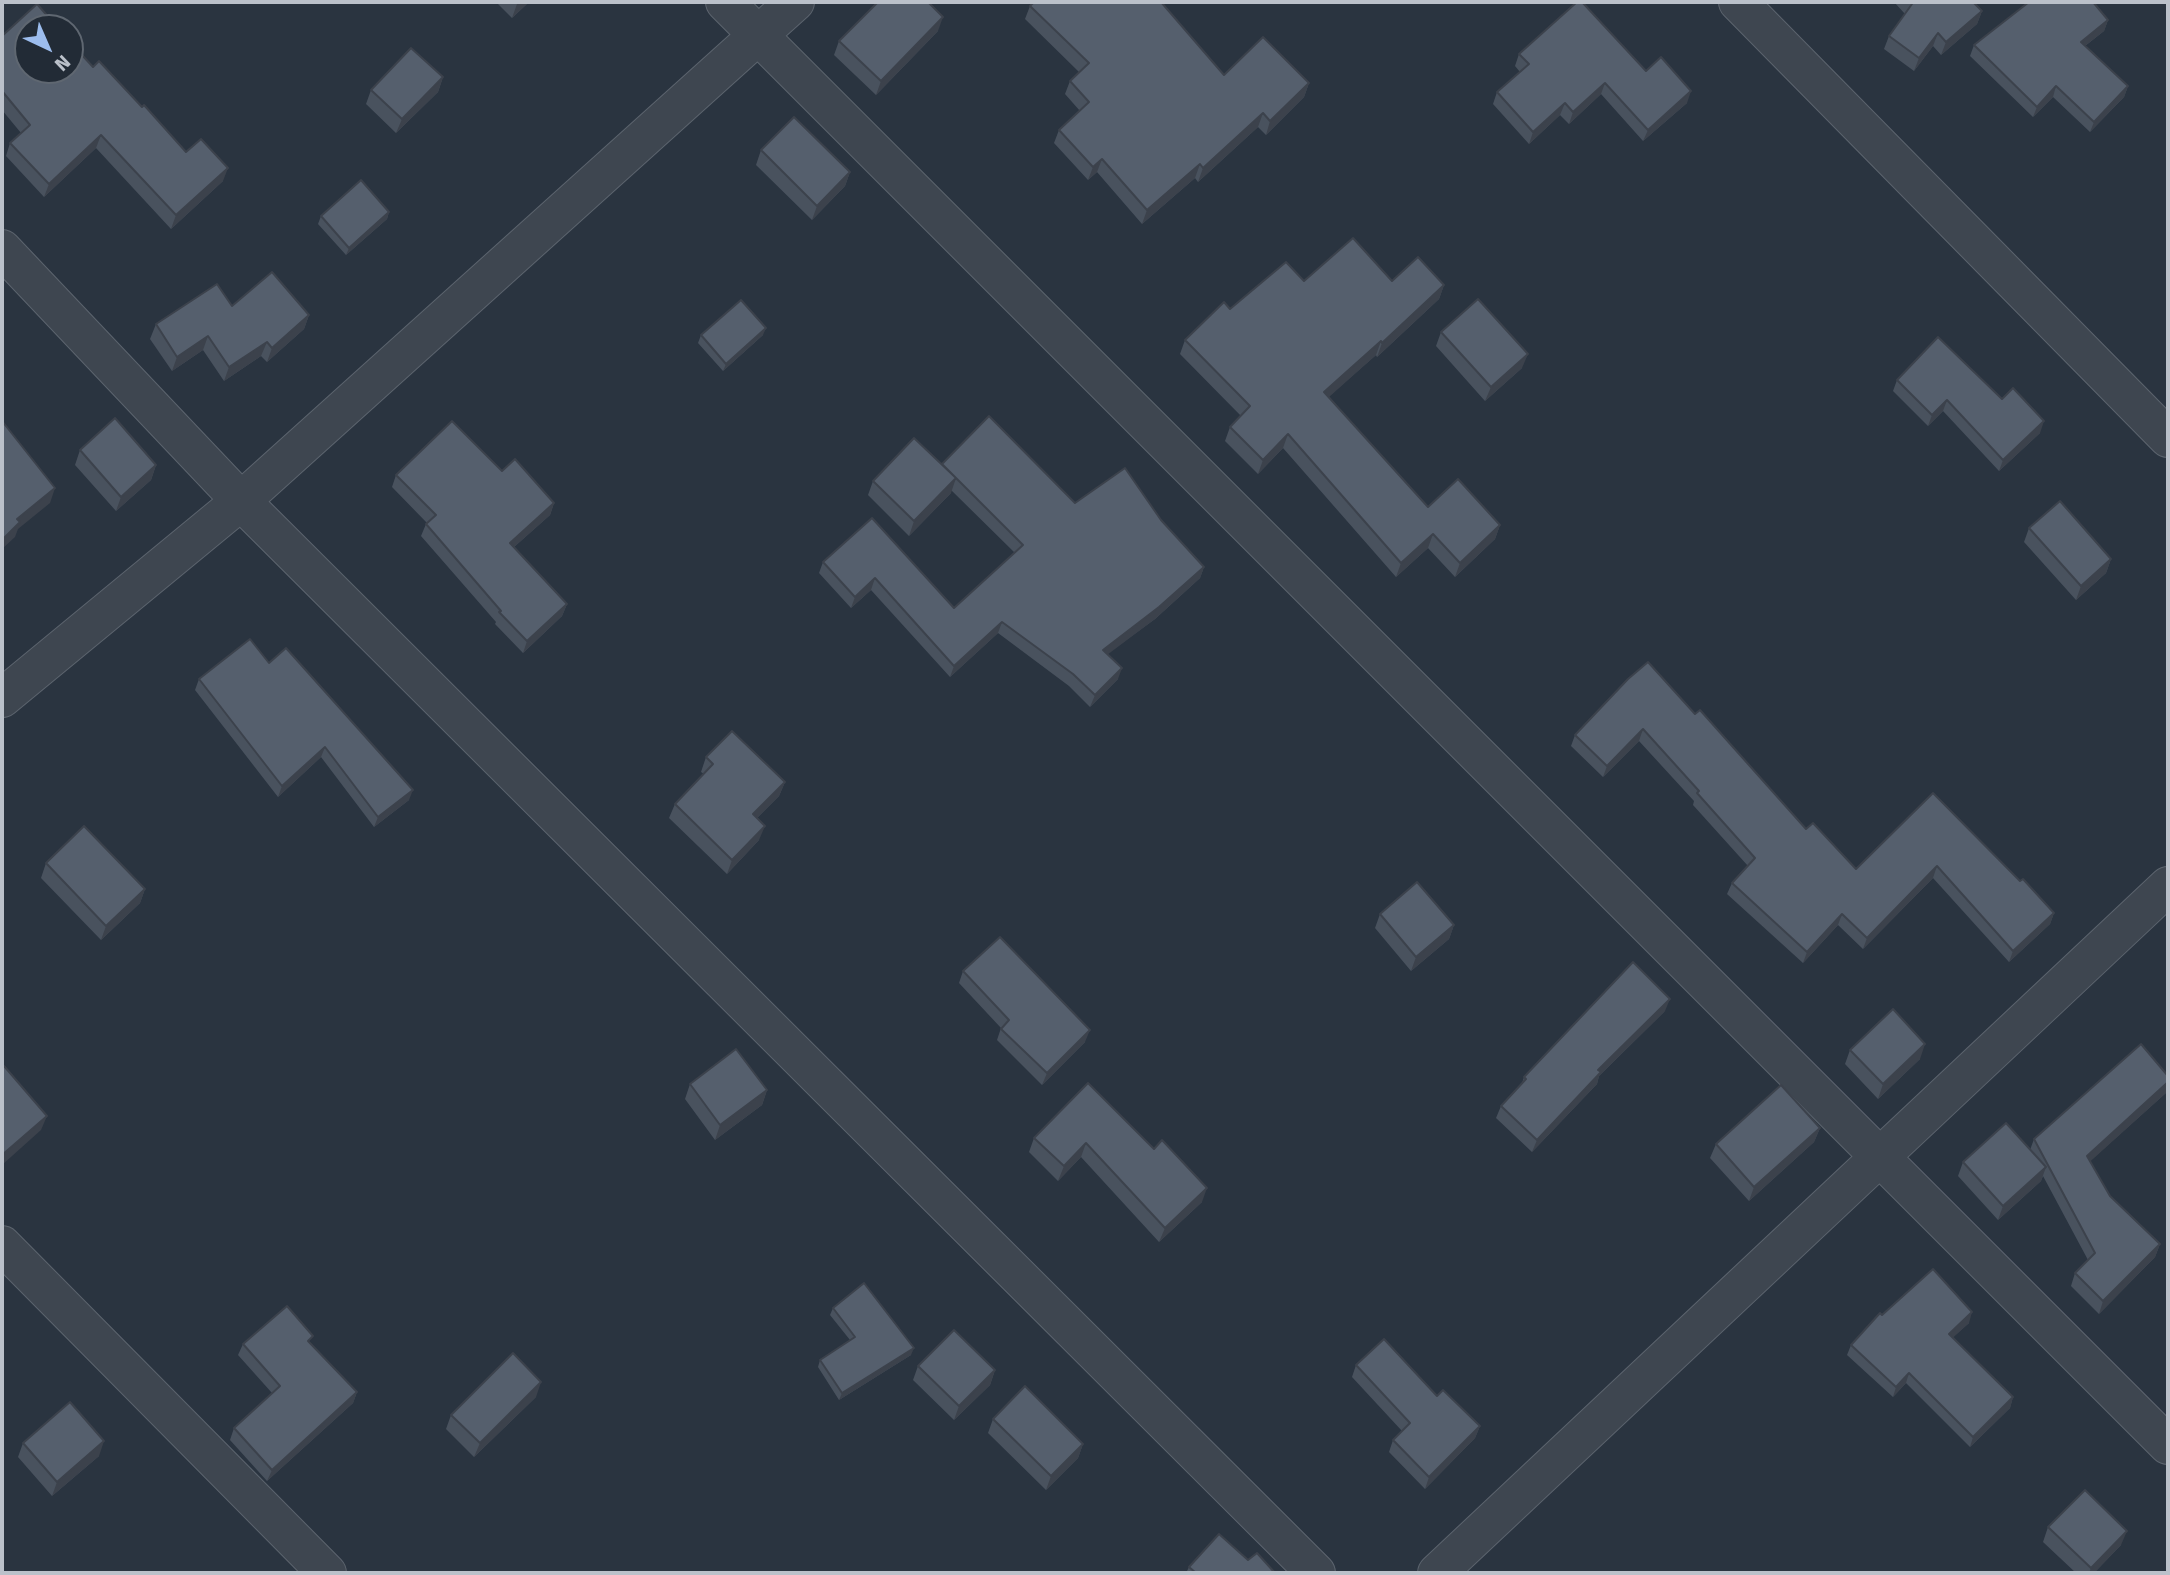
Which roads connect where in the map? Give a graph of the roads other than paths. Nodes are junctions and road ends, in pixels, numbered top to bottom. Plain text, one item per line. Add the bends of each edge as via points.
1 (725, 2) edge
2 (795, 2) edge
3 (1738, 2) edge
4 (757, 36) junction
5 (2, 249) edge
6 (2168, 438) edge
7 (241, 501) junction
8 (2, 698) edge
9 (2168, 886) edge
10 (1880, 1157) junction
11 (2, 1245) edge
12 (2168, 1445) edge
13 (327, 1573) edge
14 (1316, 1573) edge
15 (1437, 1573) edge

1 - 4 street
2 - 4 street
3 - 6 street
4 - 7 street
4 - 10 street
5 - 7 street
7 - 8 street
7 - 14 street
9 - 10 street
10 - 12 street
10 - 15 street
11 - 13 street

